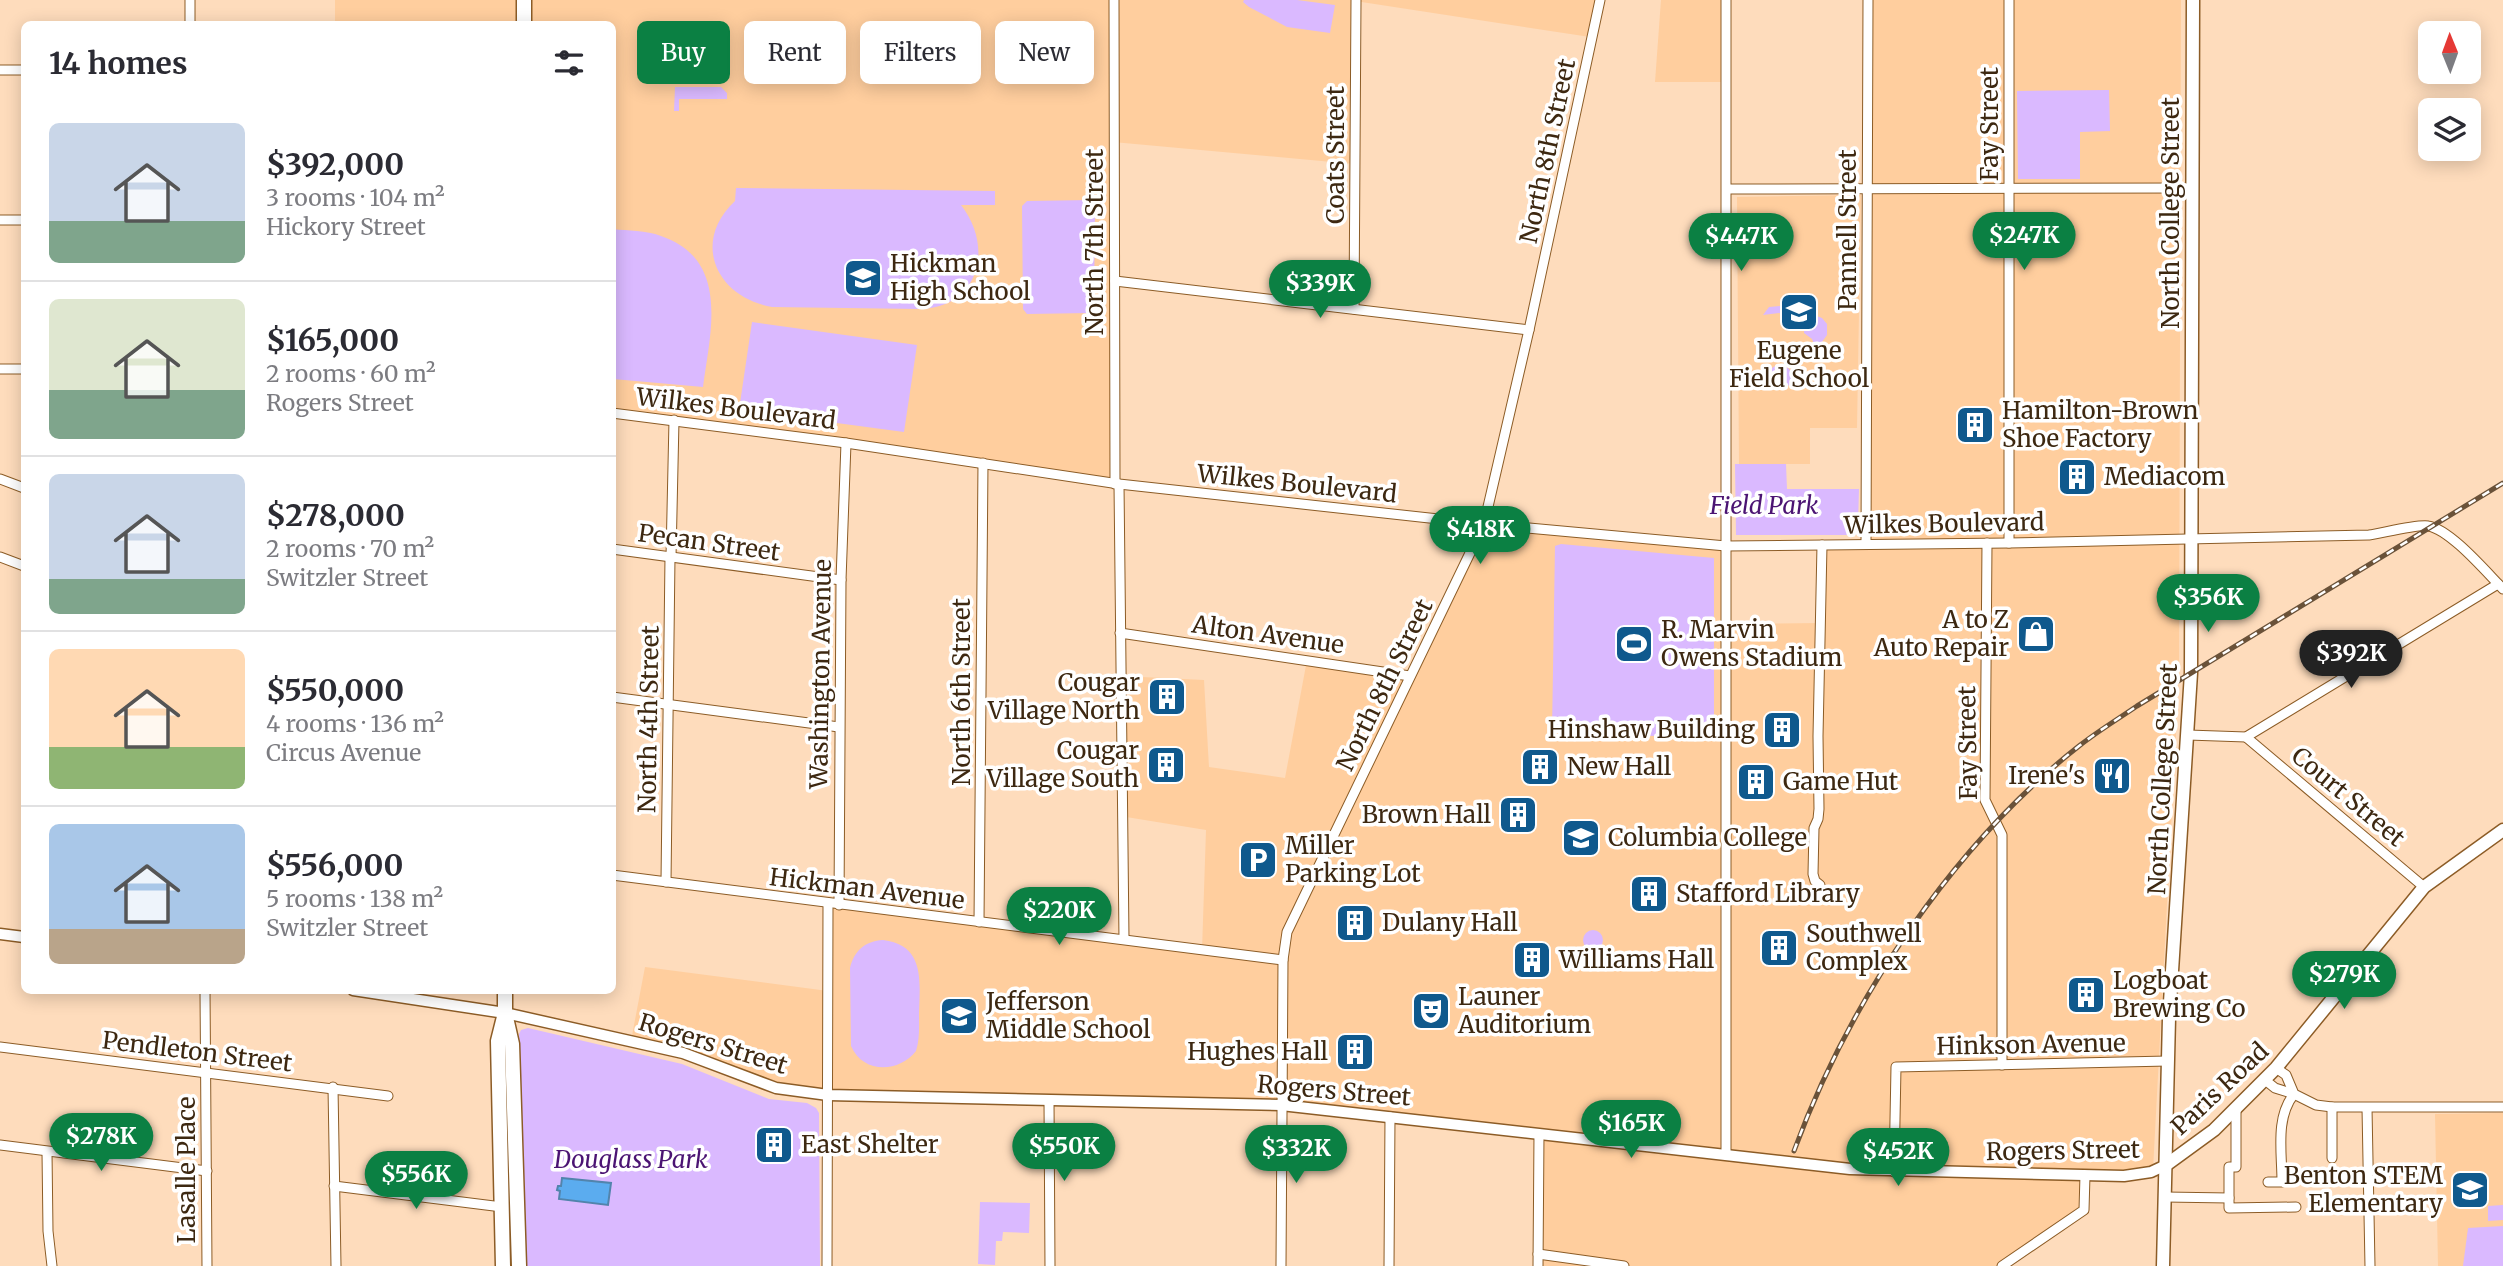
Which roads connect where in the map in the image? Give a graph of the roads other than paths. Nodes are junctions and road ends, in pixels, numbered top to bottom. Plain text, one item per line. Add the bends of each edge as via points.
1 (190, 0) edge
2 (524, 0) edge
3 (1114, 0) edge
4 (1356, 0) edge
5 (1600, 0) edge
6 (1726, 0) edge
7 (1868, 0) edge
8 (2009, 0) edge
9 (2193, 0) edge
10 (190, 21) edge
11 (524, 21) edge
12 (0, 70) edge
13 (21, 70) edge
14 (1867, 188) junction
15 (2192, 188) junction
16 (1727, 189) junction
17 (2009, 190) junction
18 (0, 220) edge
19 (21, 220) edge
20 (1115, 281) junction
21 (1354, 310) junction
22 (1529, 330) junction
23 (0, 369) edge
24 (21, 369) edge
25 (616, 414) edge
26 (674, 421) junction
27 (846, 443) junction
28 (983, 463) junction
29 (0, 479) edge
30 (1117, 484) junction
31 (21, 487) edge
32 (1484, 524) junction
33 (2192, 539) junction
34 (1987, 543) junction
35 (2009, 543) junction
36 (1866, 544) junction
37 (1822, 545) junction
38 (1726, 546) junction
39 (616, 550) edge
40 (0, 557) edge
41 (671, 557) junction
42 (21, 565) edge
43 (841, 580) junction
44 (2501, 586) edge
45 (1120, 633) junction
46 (1410, 676) junction
47 (616, 698) edge
48 (669, 705) junction
49 (839, 727) junction
50 (2188, 735) junction
51 (2246, 737) junction
52 (2503, 830) edge
53 (616, 876) edge
54 (666, 882) junction
55 (1820, 885) dead end
56 (2424, 887) junction
57 (828, 904) junction
58 (839, 905) junction
59 (979, 922) junction
60 (0, 934) edge
61 (21, 937) edge
62 (1124, 939) junction
63 (1283, 960) junction
64 (205, 994) edge
65 (379, 994) edge
66 (505, 994) edge
67 (505, 1013) junction
68 (0, 1047) edge
69 (2168, 1060) junction
70 (2002, 1065) junction
71 (2276, 1068) junction
72 (206, 1073) junction
73 (2265, 1080) junction
74 (333, 1087) junction
75 (2294, 1094) junction
76 (828, 1095) junction
77 (388, 1096) dead end
78 (1049, 1100) junction
79 (1281, 1105) junction
80 (2332, 1107) junction
81 (2503, 1107) edge
82 (2236, 1108) junction
83 (2367, 1108) junction
84 (1390, 1117) junction
85 (1539, 1134) junction
86 (0, 1146) edge
87 (47, 1152) junction
88 (1727, 1155) junction
89 (2332, 1158) dead end
90 (2166, 1165) junction
91 (207, 1171) junction
92 (1894, 1172) junction
93 (2085, 1175) junction
94 (2268, 1182) dead end
95 (334, 1186) junction
96 (2165, 1197) junction
97 (2229, 1198) junction
98 (502, 1207) junction
99 (2297, 1207) dead end
100 (1538, 1254) junction
101 (2006, 1265) edge
102 (51, 1266) edge
103 (207, 1266) edge
104 (336, 1266) edge
105 (503, 1266) edge
106 (519, 1266) edge
107 (827, 1266) edge
108 (1050, 1266) edge
109 (1281, 1266) edge
110 (1389, 1266) edge
111 (1538, 1266) edge
112 (1624, 1266) edge
113 (2163, 1266) edge
114 (2370, 1266) edge

1 - 10 street
2 - 11 main road
3 - 20 street, North 7th Street
4 - 21 street, Coats Street
5 - 22 street, North 8th Street
6 - 16 street
7 - 14 street, Pannell Street
8 - 17 street, Fay Street
9 - 15 main road, North College Street
12 - 13 street
14 - 16 street
14 - 17 street
14 - 36 street, Pannell Street
15 - 17 street
15 - 33 main road, North College Street
16 - 38 street
17 - 35 street, Fay Street
18 - 19 street
20 - 21 street
20 - 30 street, North 7th Street
21 - 22 street
22 - 32 street, North 8th Street
23 - 24 street
25 - 26 street, Wilkes Boulevard
26 - 27 street, Wilkes Boulevard
26 - 41 street, North 4th Street
27 - 28 street, Wilkes Boulevard
27 - 43 street, Washington Avenue
28 - 30 street, Wilkes Boulevard
28 - 59 street, North 6th Street
29 - 31 street
30 - 32 street, Wilkes Boulevard
30 - 45 street, North 7th Street
32 - 38 street, Wilkes Boulevard
32 - 46 street, North 8th Street
33 - 35 street, Wilkes Boulevard
33 - 44 street, Wilkes Boulevard via 2369,535 2432,526 2448,535
33 - 50 main road, North College Street
34 - 35 street, Wilkes Boulevard
34 - 36 street, Wilkes Boulevard
34 - 70 street, Fay Street via 1984,800 2002,835
36 - 37 street, Wilkes Boulevard
37 - 38 street, Wilkes Boulevard
37 - 55 street via 1819,809 1813,874
38 - 88 street
39 - 41 street, Pecan Street
40 - 42 street
41 - 43 street, Pecan Street
41 - 48 street, North 4th Street
43 - 49 street, Washington Avenue
44 - 51 street
45 - 46 street, Alton Avenue
45 - 62 street, North 7th Street
46 - 63 street, North 8th Street via 1287,932
47 - 48 street
48 - 49 street
48 - 54 street, North 4th Street
49 - 58 street, Washington Avenue
50 - 51 street
50 - 69 main road, North College Street
51 - 56 street, Court Street
52 - 56 main road, Paris Road
53 - 54 street, Hickman Avenue
54 - 57 street, Hickman Avenue
56 - 71 main road, Paris Road
57 - 58 street, Hickman Avenue
57 - 76 street
58 - 59 street, Hickman Avenue
59 - 62 street, Hickman Avenue
60 - 61 street
62 - 63 street, Hickman Avenue
63 - 79 street, North 8th Street
64 - 72 street, Lasalle Place
65 - 67 street, Rogers Street
66 - 67 main road
67 - 76 street, Rogers Street via 683,1053 776,1088
67 - 98 main road via 498,1041
67 - 106 main road via 512,1058
68 - 72 street, Pendleton Street
69 - 70 street, Hinkson Avenue
69 - 90 main road, North College Street
70 - 92 street, Hinkson Avenue via 1896,1067
71 - 73 main road, Paris Road
71 - 75 street via 2286,1075
72 - 74 street, Pendleton Street
72 - 91 street, Lasalle Place
73 - 75 street
73 - 82 main road, Paris Road
74 - 77 street, Pendleton Street
74 - 95 street
75 - 80 street
75 - 94 street via 2281,1119 2282,1182
76 - 78 street, Rogers Street
76 - 107 street
78 - 79 street, Rogers Street
78 - 108 street
79 - 84 street, Rogers Street
79 - 109 street, North 8th Street
80 - 83 street
80 - 89 street
81 - 83 street
82 - 90 main road, Paris Road
82 - 97 street via 2236,1167 2229,1167
83 - 114 street
84 - 85 street, Rogers Street
84 - 110 street
85 - 88 street, Rogers Street
85 - 100 street
86 - 87 street
87 - 91 street
87 - 102 street
88 - 92 street, Rogers Street
90 - 93 street, Rogers Street via 2124,1176
90 - 96 main road, North College Street
91 - 103 street, Lasalle Place
92 - 93 street, Rogers Street
93 - 101 street via 2084,1210
95 - 98 street
95 - 104 street
96 - 97 street
96 - 113 main road, North College Street
97 - 99 street via 2229,1208
98 - 105 main road
100 - 111 street
100 - 112 street

